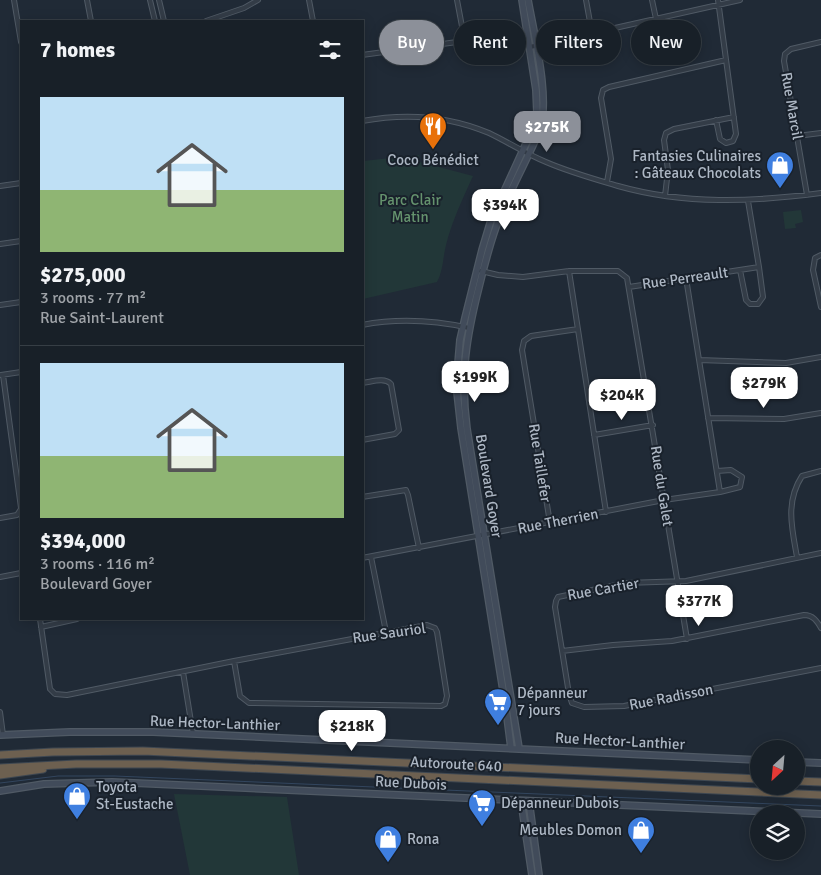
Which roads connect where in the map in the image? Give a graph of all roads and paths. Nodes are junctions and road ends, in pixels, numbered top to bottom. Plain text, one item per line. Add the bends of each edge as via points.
1 (14, 0) edge
2 (87, 0) edge
3 (150, 0) edge
4 (159, 0) edge
5 (258, 0) edge
6 (308, 0) edge
7 (457, 0) edge
8 (522, 0) edge
9 (528, 0) edge
10 (586, 0) edge
11 (652, 0) edge
12 (740, 0) edge
13 (718, 2) edge
14 (656, 19) junction
15 (91, 20) edge
16 (155, 20) edge
17 (164, 20) edge
18 (209, 20) edge
19 (313, 20) edge
20 (590, 20) edge
21 (621, 27) edge
22 (20, 36) edge
23 (821, 42) edge
24 (536, 45) edge
25 (533, 46) junction
26 (364, 54) edge
27 (726, 60) junction
28 (734, 116) junction
29 (716, 120) junction
30 (364, 121) edge
31 (821, 133) edge
32 (798, 136) junction
33 (526, 152) junction
34 (607, 182) junction
35 (20, 183) edge
36 (0, 186) edge
37 (821, 194) edge
38 (807, 195) junction
39 (665, 196) junction
40 (748, 201) junction
41 (20, 241) edge
42 (0, 244) edge
43 (820, 255) edge
44 (759, 267) junction
45 (480, 270) junction
46 (569, 270) junction
47 (740, 270) junction
48 (686, 278) junction
49 (629, 287) junction
50 (20, 302) edge
51 (0, 304) edge
52 (821, 307) edge
53 (364, 325) edge
54 (466, 328) junction
55 (578, 329) junction
56 (821, 356) edge
57 (699, 360) junction
58 (20, 372) edge
59 (1, 375) edge
60 (364, 383) edge
61 (821, 413) edge
62 (708, 418) junction
63 (652, 424) junction
64 (594, 435) junction
65 (364, 440) edge
66 (717, 471) junction
67 (821, 471) edge
68 (720, 492) junction
69 (364, 497) edge
70 (664, 500) junction
71 (20, 501) edge
72 (20, 510) edge
73 (606, 512) junction
74 (0, 518) edge
75 (550, 522) junction
76 (481, 536) junction
77 (419, 548) junction
78 (821, 553) edge
79 (371, 557) junction
80 (797, 557) junction
81 (364, 558) edge
82 (20, 573) edge
83 (0, 577) edge
84 (677, 582) junction
85 (40, 620) edge
86 (72, 620) edge
87 (41, 627) junction
88 (821, 628) edge
89 (386, 632) junction
90 (686, 639) junction
91 (562, 651) junction
92 (234, 661) junction
93 (821, 668) edge
94 (182, 672) junction
95 (0, 712) edge
96 (193, 734) junction
97 (1, 735) edge
98 (511, 748) junction
99 (519, 748) junction
100 (0, 754) edge
101 (750, 760) edge
102 (805, 762) edge
103 (821, 763) edge
104 (76, 764) junction
105 (0, 768) edge
106 (0, 776) edge
107 (750, 779) edge
108 (805, 781) edge
109 (821, 782) edge
110 (0, 791) edge
111 (821, 795) edge
112 (521, 801) junction
113 (529, 801) junction
114 (821, 814) edge
115 (534, 866) junction
116 (532, 875) edge
117 (539, 875) edge

1 - 22 street
2 - 15 street
3 - 16 street
4 - 17 street
5 - 18 street
6 - 19 street
7 - 26 street via 464,37 457,42
8 - 25 street, Boulevard Goyer
9 - 25 street, Boulevard Goyer
10 - 20 street
11 - 14 street
12 - 13 street
13 - 14 street
13 - 27 street
14 - 21 street
23 - 32 street, Rue Marcil via 791,49 785,54
24 - 25 street
25 - 33 street, Boulevard Goyer via 538,107
27 - 28 street
27 - 34 street via 603,90 601,98 611,159
28 - 29 street
28 - 29 street via 736,137 729,143 720,139
29 - 39 street via 674,128 666,133 668,175
30 - 33 street via 398,116 446,120 486,132
31 - 32 street
32 - 38 street, Rue Marcil
33 - 34 street via 548,163
33 - 45 street, Boulevard Goyer via 491,220
34 - 39 street
35 - 36 street
37 - 38 street
38 - 40 street
39 - 40 street
40 - 44 street, Rue Perreault
41 - 42 street
43 - 52 street via 815,258 813,270
44 - 47 street, Rue Perreault
44 - 47 street, Rue Perreault via 763,297 758,304 750,304 746,300
45 - 46 street via 523,276
45 - 54 street, Boulevard Goyer
46 - 49 street via 618,271 627,278
46 - 55 street
47 - 48 street, Rue Perreault
48 - 49 street, Rue Perreault
48 - 57 street
49 - 63 street, Rue du Galet
50 - 51 street
53 - 54 street via 410,320
54 - 76 street, Boulevard Goyer via 458,366 458,404
55 - 64 street
55 - 75 street, Rue Taillefer via 531,336 524,341 522,350
56 - 57 street via 786,363
57 - 62 street
58 - 59 street
59 - 71 street
60 - 65 street via 389,381 399,430 395,434
61 - 62 street via 784,419
62 - 66 street
63 - 64 street
63 - 70 street, Rue du Galet
64 - 73 street
66 - 68 street
66 - 68 street, Rue Therrien via 731,470 742,477 740,487
67 - 80 street via 802,476 792,497 790,517
68 - 70 street, Rue Therrien
69 - 77 street via 406,490
70 - 73 street, Rue Therrien
70 - 84 street, Rue du Galet
72 - 74 street via 17,515
73 - 75 street, Rue Therrien
75 - 76 street, Rue Therrien
76 - 77 street, Rue Therrien
76 - 98 street, Boulevard Goyer
76 - 99 street, Boulevard Goyer
77 - 79 street, Rue Therrien
78 - 80 street, Rue Cartier
79 - 81 street, Rue Therrien
79 - 89 street
80 - 84 street, Rue Cartier
82 - 83 street
84 - 90 street, Rue du Galet
84 - 91 street, Rue Cartier via 626,582 558,597 555,607
85 - 87 street, Rue Sauriol
86 - 87 street
87 - 94 street, Rue Sauriol via 50,689 55,694 67,695
88 - 90 street via 816,620 804,615
89 - 92 street, Rue Sauriol
89 - 92 street, Rue Sauriol via 427,625 435,628 447,696 444,704 249,703 240,696
90 - 91 street
91 - 93 street, Rue Radisson via 568,694 572,703 584,707 624,706
92 - 94 street, Rue Sauriol
94 - 96 street
95 - 97 street
96 - 97 street, Rue Hector-Lanthier via 102,731
96 - 98 street, Rue Hector-Lanthier
98 - 99 street, Rue Hector-Lanthier
99 - 101 street, Rue Hector-Lanthier
100 - 107 highway, Autoroute 640 via 160,752
102 - 103 street
104 - 105 highway, Autoroute 640
104 - 106 highway
104 - 111 highway, Autoroute 640 via 168,764
108 - 109 highway
110 - 112 street, Rue Dubois via 44,784 112,782
112 - 113 street, Rue Dubois
112 - 115 street
113 - 114 street, Rue Dubois
113 - 115 street
115 - 116 street
115 - 117 street

